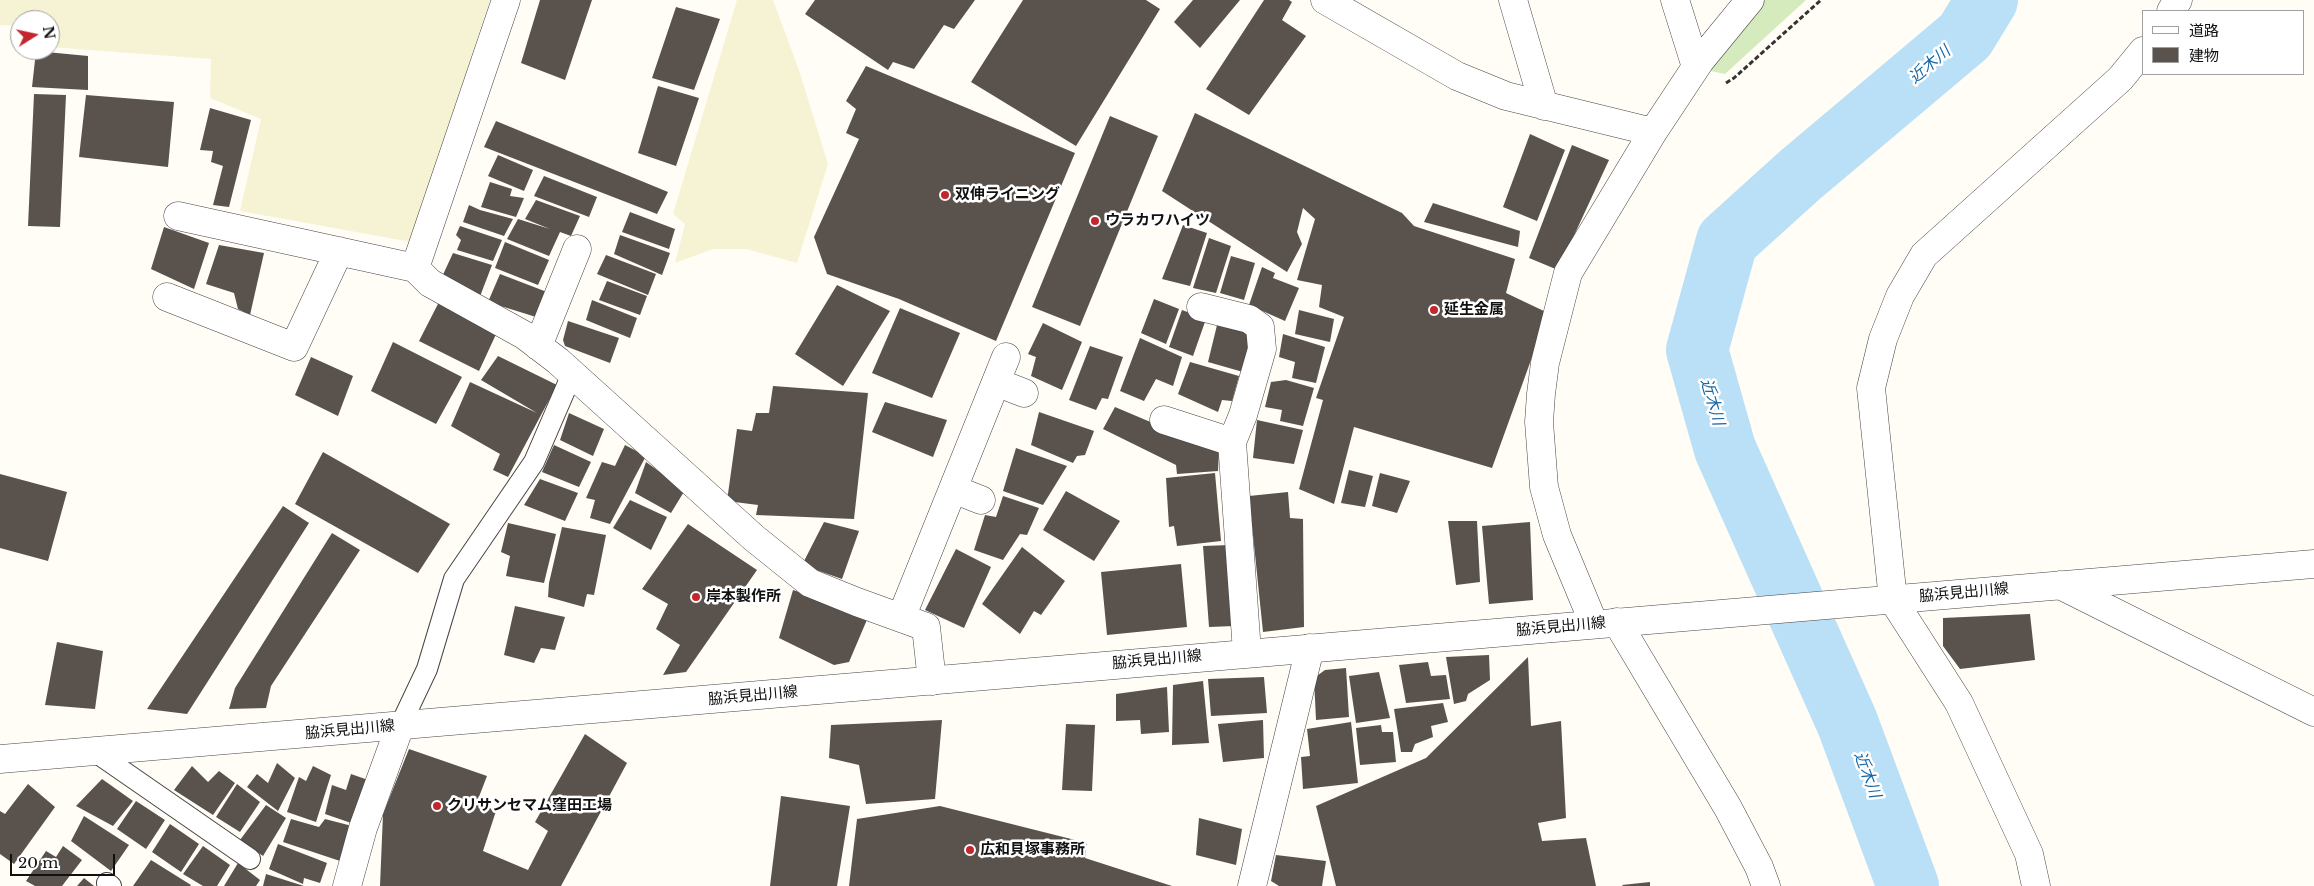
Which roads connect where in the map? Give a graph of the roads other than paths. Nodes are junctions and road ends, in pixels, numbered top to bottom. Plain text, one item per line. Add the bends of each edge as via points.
1 (506, 0) edge
2 (1325, 0) edge
3 (1513, 0) edge
4 (1675, 0) edge
5 (1750, 0) edge
6 (2142, 52) edge
7 (1696, 67) junction
8 (1544, 106) junction
9 (1653, 132) junction
10 (178, 216) dead end
11 (577, 249) dead end
12 (339, 251) junction
13 (415, 268) junction
14 (167, 297) dead end
15 (1200, 307) dead end
16 (538, 346) junction
17 (572, 374) junction
18 (1024, 393) dead end
19 (1164, 420) dead end
20 (1232, 442) junction
21 (953, 489) junction
22 (981, 500) dead end
23 (2314, 564) edge
24 (2059, 584) junction
25 (1893, 600) junction
26 (901, 618) junction
27 (1615, 622) junction
28 (1310, 648) junction
29 (1247, 652) junction
30 (932, 680) junction
31 (2314, 712) edge
32 (400, 726) junction
33 (94, 752) junction
34 (0, 759) edge
35 (250, 858) dead end
36 (347, 886) edge
37 (1252, 886) edge
38 (1766, 886) edge
39 (2036, 886) edge

1 - 13 street
2 - 8 street via 1457,76 1506,96
3 - 8 street
4 - 7 street
5 - 7 street
6 - 25 street via 2120,79 1924,255 1900,296 1883,339 1871,388
7 - 9 street
8 - 9 street
9 - 27 street via 1568,273 1545,363 1541,394 1539,422 1544,487 1557,535
10 - 12 street
11 - 16 street
12 - 13 street
12 - 14 street via 294,347
13 - 16 street via 430,283
15 - 20 street via 1249,319 1260,327 1262,349
16 - 17 street
17 - 26 street via 754,538 810,583
17 - 32 lane via 534,462 454,580 427,669
18 - 21 street via 1001,370
19 - 20 street
20 - 29 street
21 - 22 street
21 - 26 street
23 - 24 street, 脇浜見出川線
24 - 25 street, 脇浜見出川線
24 - 31 street
25 - 27 street, 脇浜見出川線
25 - 39 street via 1959,703 2029,854
26 - 30 street via 926,627
27 - 28 street, 脇浜見出川線
27 - 38 street via 1728,808
28 - 29 street, 脇浜見出川線
28 - 37 street
29 - 30 street, 脇浜見出川線
30 - 32 street, 脇浜見出川線
32 - 33 street, 脇浜見出川線
32 - 36 street via 363,828
33 - 34 street, 脇浜見出川線
33 - 35 lane

